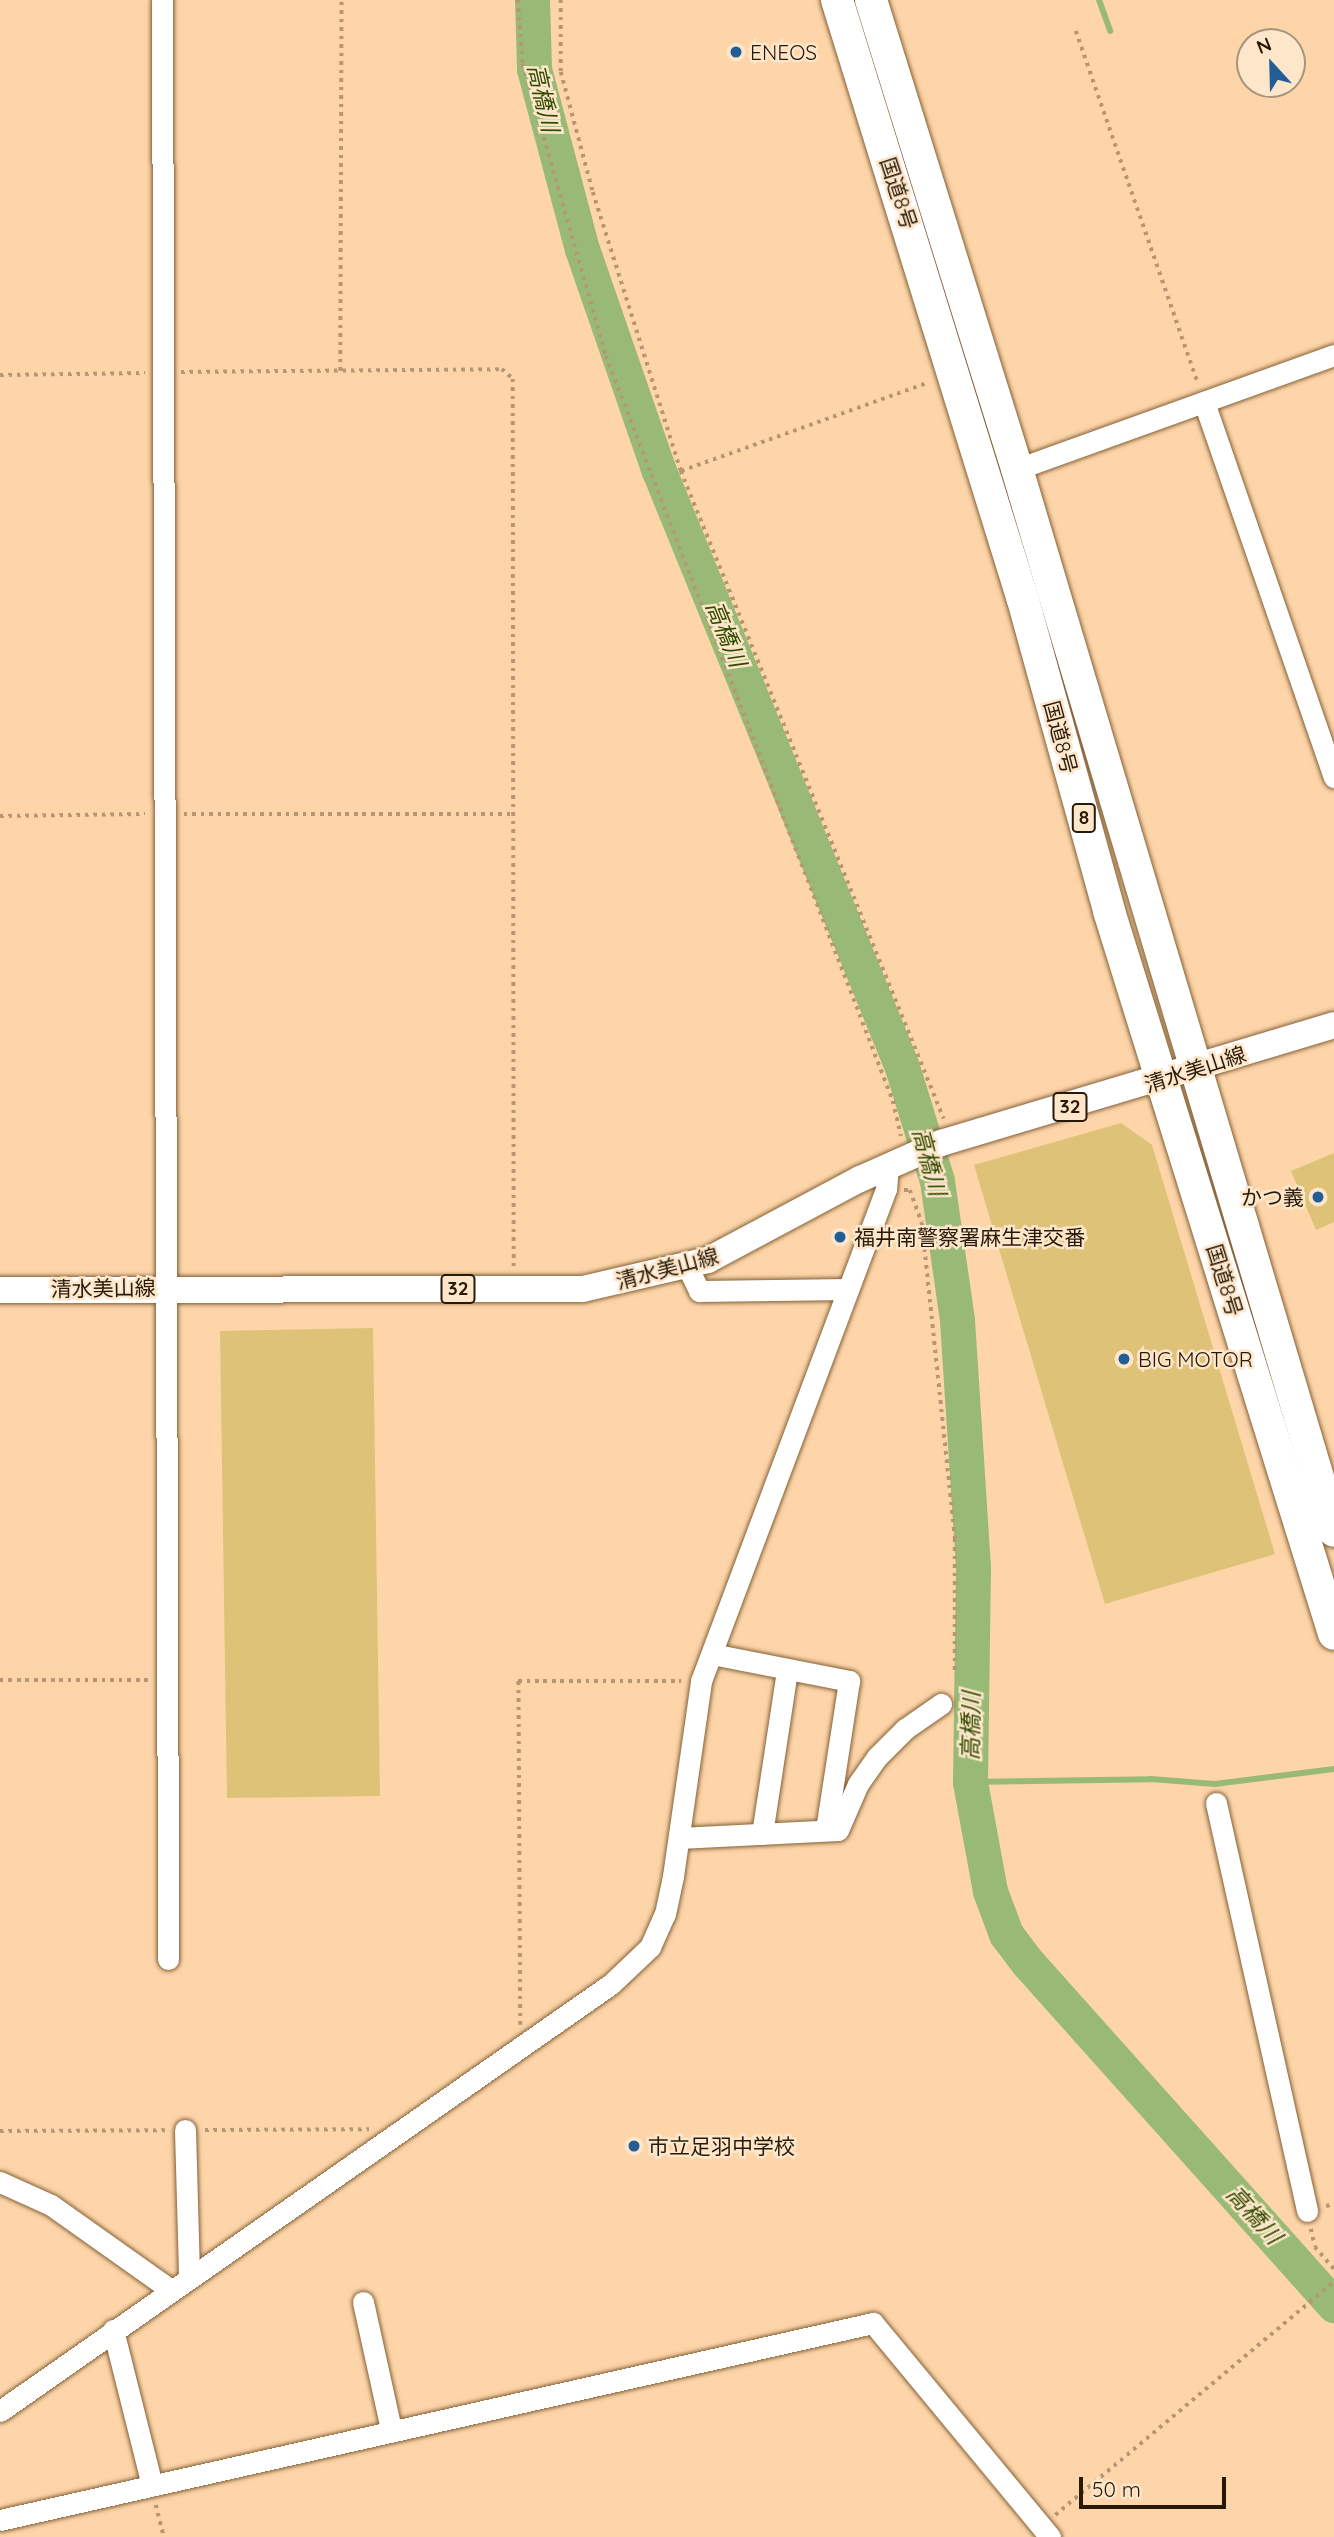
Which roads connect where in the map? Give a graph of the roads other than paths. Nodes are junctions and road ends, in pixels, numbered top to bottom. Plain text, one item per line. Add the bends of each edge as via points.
1 (162, 0) edge
2 (837, 0) edge
3 (871, 0) edge
4 (1334, 355) edge
5 (1204, 402) junction
6 (1017, 469) junction
7 (1334, 777) edge
8 (1334, 1026) edge
9 (1198, 1067) junction
10 (1162, 1079) junction
11 (894, 1170) junction
12 (687, 1266) junction
13 (169, 1287) junction
14 (848, 1289) junction
15 (0, 1290) edge
16 (1334, 1531) edge
17 (1334, 1634) edge
18 (712, 1654) junction
19 (787, 1671) junction
20 (942, 1704) dead end
21 (1216, 1803) dead end
22 (826, 1830) junction
23 (762, 1834) junction
24 (679, 1838) junction
25 (168, 1959) dead end
26 (186, 2130) dead end
27 (0, 2182) edge
28 (1307, 2210) road end
29 (188, 2276) junction
30 (171, 2290) junction
31 (363, 2302) dead end
32 (113, 2330) junction
33 (0, 2411) edge
34 (391, 2429) junction
35 (152, 2485) junction
36 (0, 2520) edge
37 (1046, 2531) edge

1 - 13 street
2 - 10 highway, 国道8号 / 8 via 954,373
3 - 6 highway, 国道8号 / 8
4 - 5 street
5 - 6 street
5 - 7 street
6 - 9 highway, 国道8号 / 8
8 - 9 main road, 清水美山線 / 32
9 - 10 main road, 清水美山線 / 32
9 - 16 highway, 国道8号 / 8
10 - 11 main road, 清水美山線 / 32 via 948,1141
10 - 17 highway, 国道8号 / 8
11 - 12 main road, 清水美山線 / 32 via 751,1241
11 - 14 street
12 - 13 main road, 清水美山線 / 32 via 583,1289
12 - 14 street via 699,1291
13 - 15 main road, 清水美山線 / 32
13 - 25 street
14 - 18 street
18 - 19 street
18 - 24 street via 701,1681
19 - 22 street via 849,1681
19 - 23 street
20 - 22 street via 905,1729 877,1757 858,1784 838,1830
21 - 28 street
22 - 23 street
23 - 24 street
24 - 29 street via 665,1914 650,1947 611,1984
26 - 29 street
27 - 30 street via 51,2206
29 - 30 street
30 - 32 street
31 - 34 street
32 - 33 street
32 - 35 street
34 - 35 street
34 - 37 street via 873,2323
35 - 36 street

